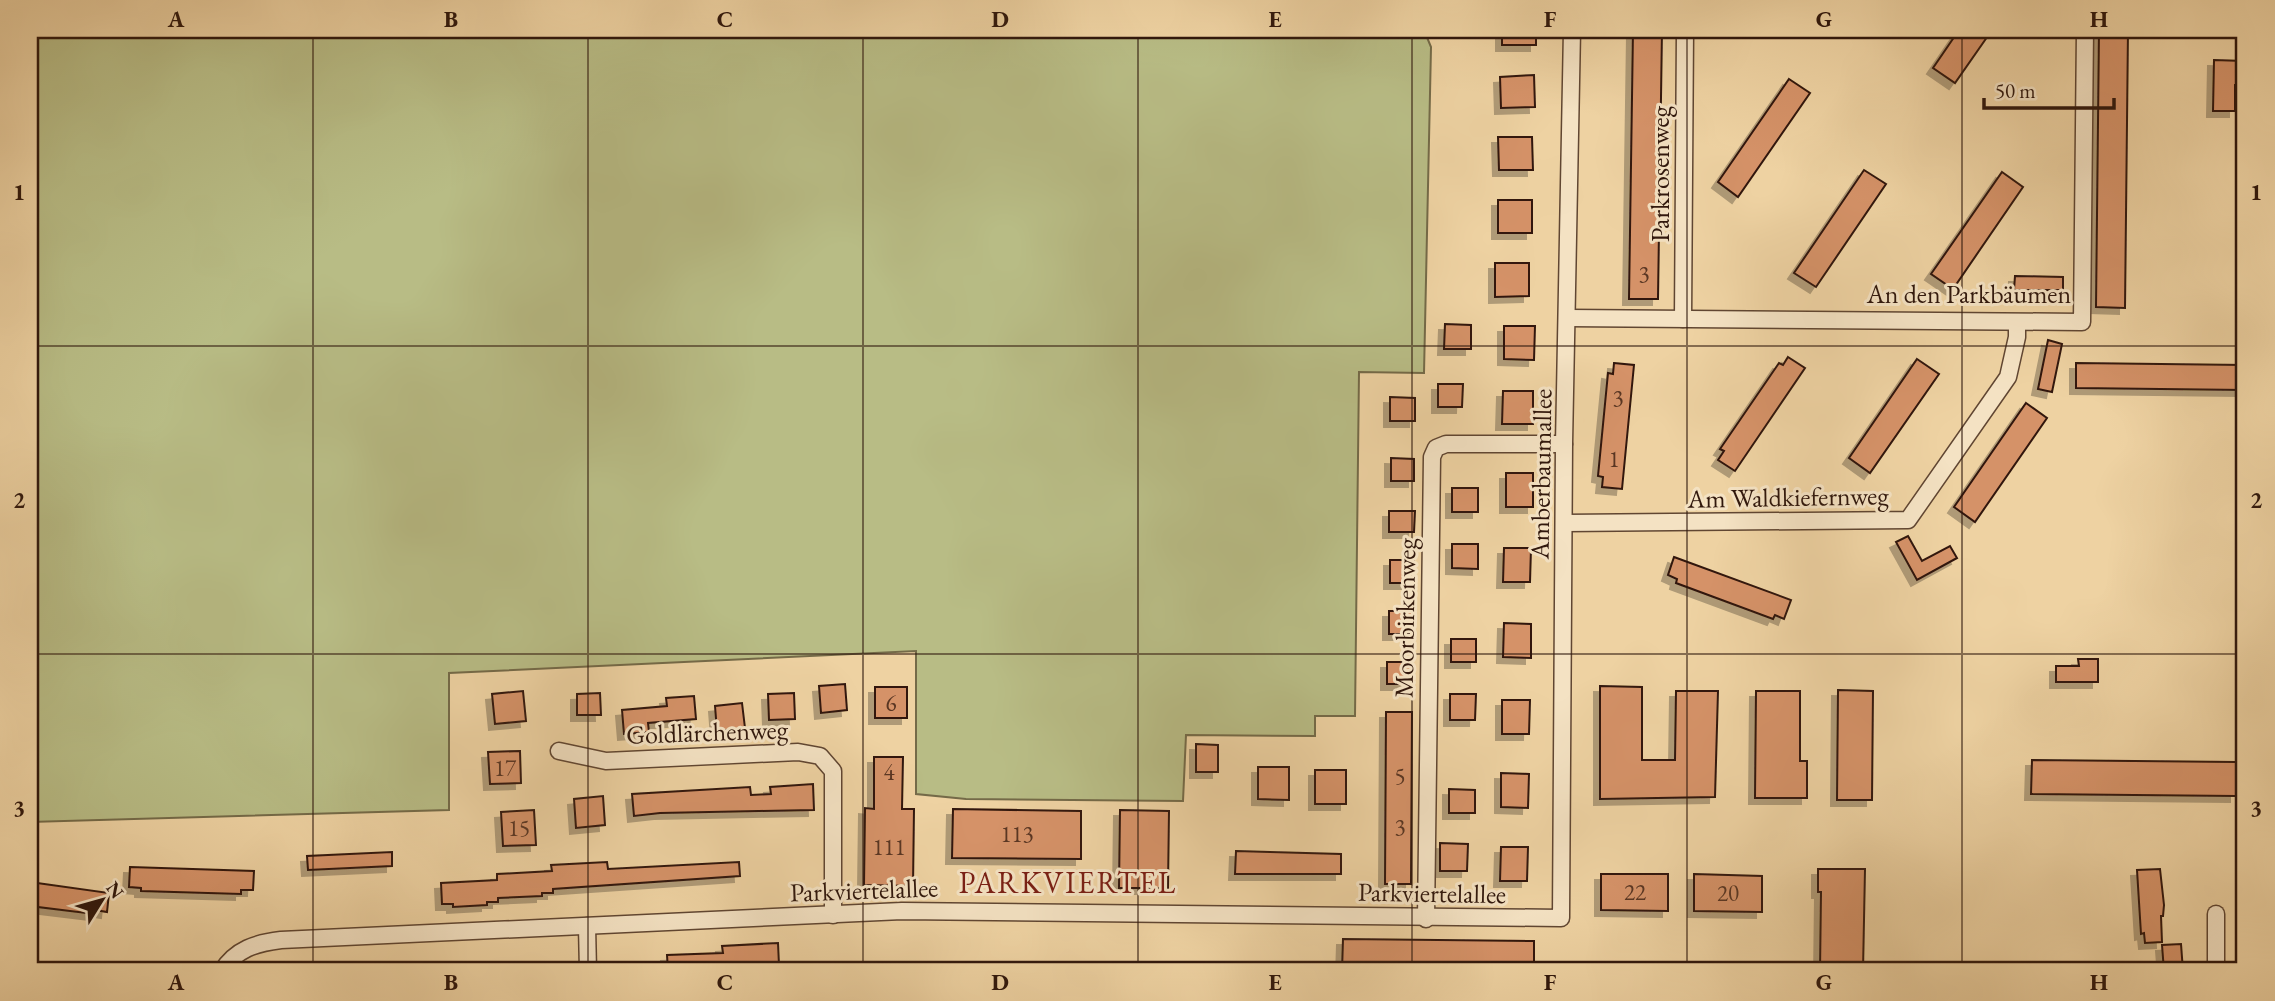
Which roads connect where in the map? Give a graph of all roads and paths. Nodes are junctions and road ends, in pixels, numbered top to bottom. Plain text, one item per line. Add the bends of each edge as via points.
1 (1572, 30) edge
2 (1685, 30) edge
3 (2085, 30) edge
4 (1568, 318) junction
5 (1683, 319) junction
6 (2017, 324) junction
7 (1564, 444) junction
8 (1565, 523) junction
9 (559, 751) dead end
10 (2216, 914) dead end
11 (833, 915) junction
12 (1561, 918) joint
13 (1426, 919) junction
14 (587, 926) junction
15 (222, 971) edge
16 (588, 971) edge
17 (2216, 971) edge

1 - 4 street, Amberbaumallee
2 - 5 street, Parkrosenweg
3 - 6 street, An den Parkbäumen via 2082,322
4 - 5 street, An den Parkbäumen
4 - 7 street, Amberbaumallee
5 - 6 street, An den Parkbäumen via 1803,317
6 - 8 street, Am Waldkiefernweg via 2008,377 1908,520
7 - 8 street, Amberbaumallee
7 - 13 street, Moorbirkenweg via 1446,444 1436,447 1432,457
8 - 12 street, Amberbaumallee
9 - 11 street, Goldlärchenweg via 606,761 798,752 820,756 833,771
10 - 17 street
11 - 13 street, Parkviertelallee via 930,911
11 - 14 street, Parkviertelallee
12 - 13 street, Parkviertelallee
14 - 15 street, Parkviertelallee via 267,942 239,952
14 - 16 street

